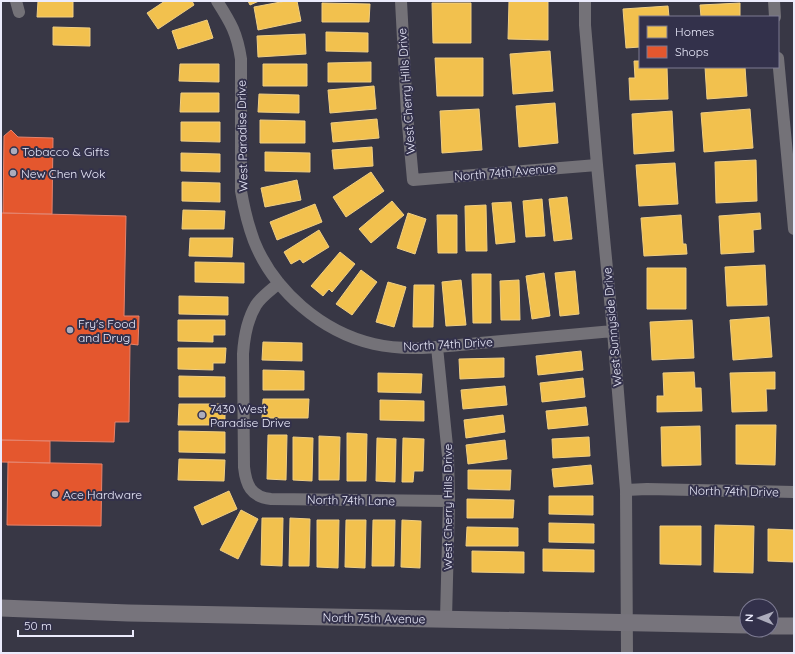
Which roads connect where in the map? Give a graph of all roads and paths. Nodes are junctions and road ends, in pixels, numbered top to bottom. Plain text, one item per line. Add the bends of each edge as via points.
1 (217, 1) edge
2 (400, 1) edge
3 (585, 1) edge
4 (774, 1) edge
5 (775, 16) edge
6 (779, 68) edge
7 (597, 165) junction
8 (413, 180) joint
9 (794, 229) edge
10 (279, 284) junction
11 (613, 331) junction
12 (437, 347) junction
13 (626, 490) junction
14 (794, 492) edge
15 (449, 502) junction
16 (1, 608) edge
17 (446, 619) junction
18 (627, 622) junction
19 (739, 625) edge
20 (779, 626) edge
21 (794, 626) edge
22 (627, 653) edge

1 - 10 street, West Paradise Drive via 231,23 241,59 241,191 244,207 254,241
2 - 8 street, West Cherry Hills Drive
3 - 7 street, West Sunnyside Drive
4 - 5 street
6 - 9 street
7 - 8 street, North 74th Avenue
7 - 11 street, West Sunnyside Drive
10 - 12 street, North 74th Drive via 315,318 359,340 413,348
10 - 15 street, North 74th Lane via 256,305 244,338 244,467 249,487 254,494 271,499
11 - 12 street, North 74th Drive
11 - 13 street, West Sunnyside Drive
12 - 15 street, West Cherry Hills Drive via 448,456
13 - 14 street, North 74th Drive
13 - 18 street, West Sunnyside Drive
15 - 17 street, West Cherry Hills Drive
16 - 17 main road, North 75th Avenue
17 - 18 main road, North 75th Avenue
18 - 19 main road, North 75th Avenue
18 - 22 street, West Sunnyside Drive
20 - 21 main road

